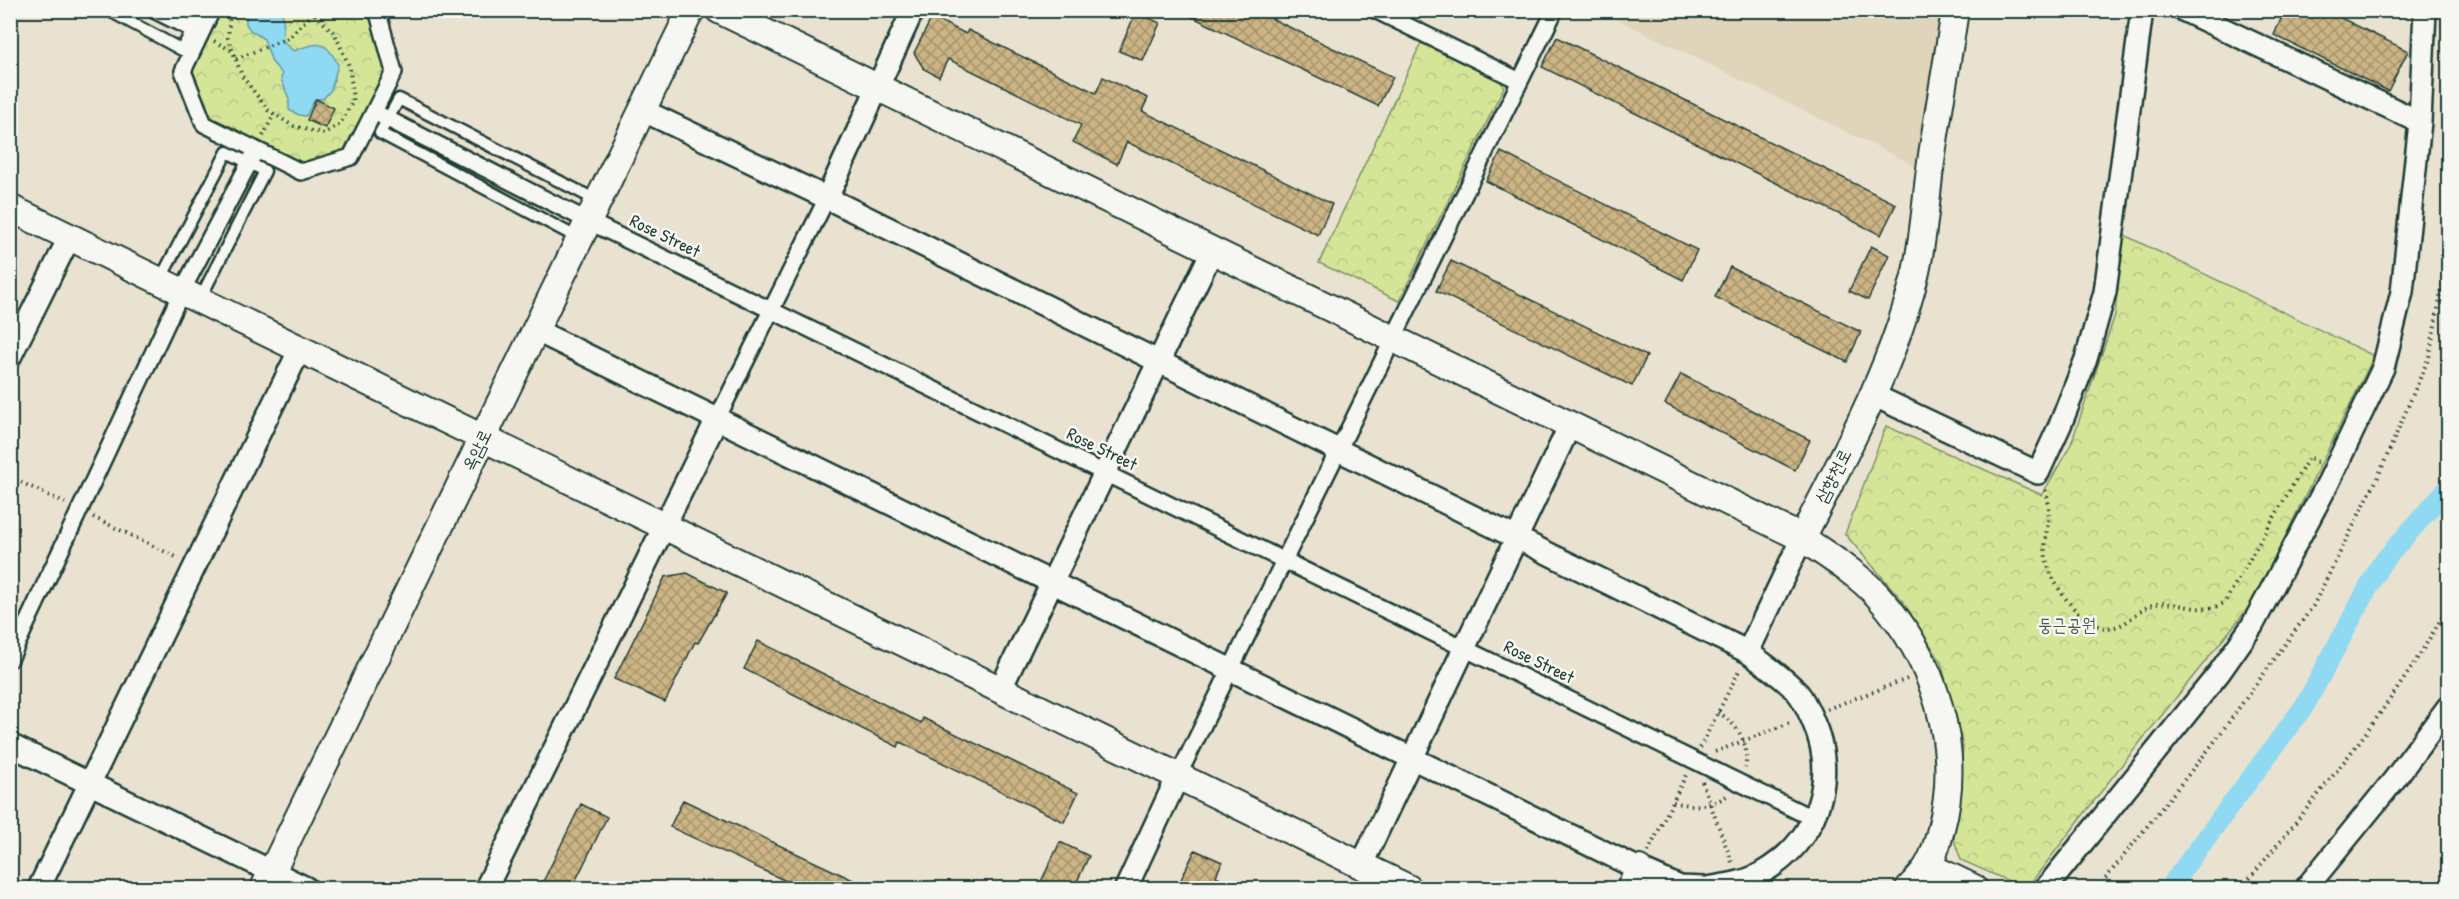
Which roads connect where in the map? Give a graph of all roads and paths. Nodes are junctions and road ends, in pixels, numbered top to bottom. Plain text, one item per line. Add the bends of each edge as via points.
1 (108, 10) edge
2 (154, 10) edge
3 (201, 10) edge
4 (212, 10) edge
5 (236, 10) edge
6 (373, 10) edge
7 (691, 10) edge
8 (719, 10) edge
9 (913, 10) edge
10 (1375, 10) edge
11 (1555, 10) edge
12 (1955, 10) edge
13 (2142, 10) edge
14 (2183, 10) edge
15 (2425, 10) edge
16 (313, 11) edge
17 (196, 32) junction
18 (236, 59) junction
19 (1520, 81) junction
20 (877, 88) junction
21 (642, 110) junction
22 (374, 112) junction
23 (274, 114) junction
24 (388, 119) junction
25 (2420, 122) junction
26 (252, 156) junction
27 (826, 198) junction
28 (10, 208) edge
29 (589, 220) junction
30 (70, 236) junction
31 (1212, 251) junction
32 (2448, 256) edge
33 (180, 290) junction
34 (772, 309) junction
35 (535, 330) junction
36 (1395, 340) junction
37 (300, 349) junction
38 (10, 357) edge
39 (1158, 363) junction
40 (1873, 395) junction
41 (717, 419) junction
42 (1570, 425) junction
43 (483, 438) junction
44 (1339, 452) junction
45 (2334, 470) junction
46 (1105, 472) junction
47 (2038, 473) junction
48 (10, 477) edge
49 (80, 510) junction
50 (664, 526) junction
51 (1516, 538) junction
52 (1802, 538) junction
53 (1285, 560) junction
54 (195, 566) junction
55 (1051, 583) junction
56 (2448, 606) edge
57 (1463, 647) junction
58 (1748, 652) junction
59 (10, 659) edge
60 (1230, 671) junction
61 (1928, 671) junction
62 (1000, 690) junction
63 (2448, 706) edge
64 (1811, 715) junction
65 (10, 745) edge
66 (1410, 759) junction
67 (1694, 760) junction
68 (1178, 776) junction
69 (89, 784) junction
70 (1814, 819) junction
71 (1361, 866) junction
72 (1928, 866) junction
73 (1635, 879) edge
74 (268, 880) edge
75 (1739, 882) junction
76 (39, 888) edge
77 (306, 888) edge
78 (486, 888) edge
79 (1126, 888) edge
80 (1408, 888) edge
81 (1705, 888) edge
82 (1909, 888) edge
83 (1974, 888) edge
84 (2046, 888) edge
85 (2098, 888) edge
86 (2242, 888) edge
87 (2306, 888) edge

1 - 17 lane via 182,50
2 - 17 street
3 - 17 lane
4 - 17 street
5 - 18 path via 230,15 228,38
6 - 22 street via 378,13 394,72
7 - 21 street, 옥암로
8 - 20 street
9 - 20 street
10 - 19 street
11 - 19 street
12 - 40 street, 삼향천로 via 1915,276 1890,358
13 - 47 street via 2105,292 2086,359
14 - 25 street
15 - 25 street
16 - 18 path via 288,38
16 - 23 path via 335,34 350,68 353,101 340,124 324,134 293,126
17 - 26 street via 183,71 204,124
18 - 23 path via 242,76
19 - 36 street
20 - 27 street
20 - 31 street
21 - 27 street
21 - 29 street, 옥암로
22 - 24 street, Rose Street
22 - 26 street via 351,157 301,172
23 - 26 path
24 - 29 street, Rose Street
24 - 29 lane via 399,99
25 - 45 street via 2402,292 2383,368
26 - 33 street
26 - 33 lane via 227,152
27 - 34 street
27 - 39 street
28 - 30 street
29 - 34 street, Rose Street
29 - 35 street, 옥암로
30 - 33 street
30 - 38 street
31 - 36 street
31 - 39 street
32 - 85 path via 2429,357 2378,477 2313,606 2212,745
33 - 37 street
33 - 49 street
34 - 41 street
34 - 46 street, Rose Street
35 - 41 street
35 - 43 street, 옥암로
36 - 42 street
36 - 44 street
37 - 43 street
37 - 54 street
39 - 44 street
39 - 46 street
40 - 47 street
40 - 52 street, 삼향천로
41 - 50 street
41 - 55 street
42 - 51 street
42 - 52 street
43 - 50 street
43 - 74 street, 옥암로
44 - 51 street
44 - 53 street
45 - 47 path via 2309,457 2225,602 2211,609 2151,605 2112,628 2101,627 2078,613 2048,569 2045,556 2050,511
45 - 84 street via 2252,626 2219,673
46 - 53 street, Rose Street
46 - 55 street
48 - 49 path
49 - 54 path
49 - 59 street
50 - 62 street
50 - 78 street
51 - 57 street
51 - 58 street
52 - 58 street
52 - 61 street via 1855,575 1877,596 1901,625
53 - 57 street, Rose Street
53 - 60 street
54 - 69 street
55 - 60 street
55 - 62 street
56 - 86 path via 2431,639 2355,748
57 - 66 street
57 - 67 street, Rose Street
58 - 64 street via 1798,694
60 - 66 street
60 - 68 street
61 - 64 path
61 - 72 street via 1945,733 1948,775 1947,807
62 - 68 street
63 - 87 street
64 - 67 path
64 - 70 street via 1825,771
65 - 69 street
66 - 71 street
66 - 73 street
67 - 70 street, Rose Street
67 - 75 path
68 - 71 street
68 - 79 street
69 - 74 street
69 - 76 street
70 - 75 street via 1797,845 1778,862
71 - 80 street
72 - 82 street
72 - 83 street
73 - 81 street
74 - 77 street
75 - 81 street

